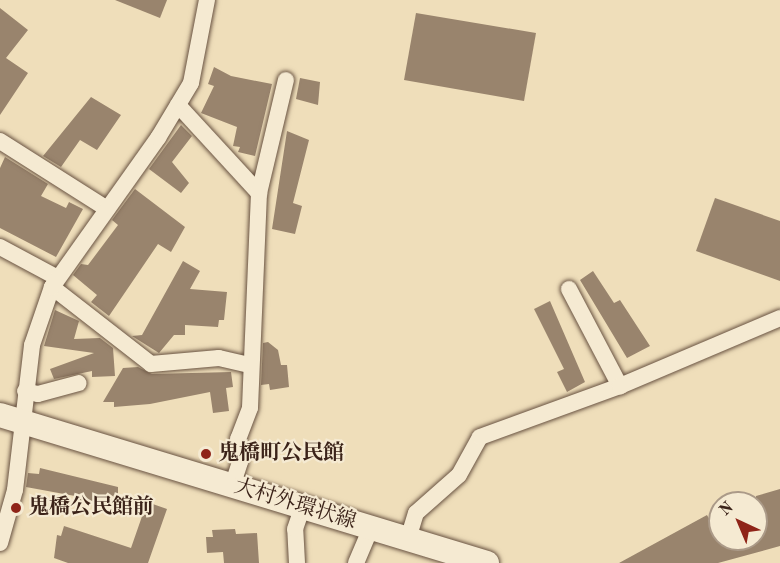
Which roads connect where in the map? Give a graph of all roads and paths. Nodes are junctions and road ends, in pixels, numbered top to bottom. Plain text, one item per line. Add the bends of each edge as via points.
1 (207, 0) edge
2 (286, 80) dead end
3 (178, 105) junction
4 (0, 141) edge
5 (259, 193) junction
6 (107, 209) junction
7 (0, 247) edge
8 (54, 282) junction
9 (569, 289) dead end
10 (780, 318) edge
11 (249, 365) junction
12 (79, 383) dead end
13 (620, 386) junction
14 (25, 391) junction
15 (10, 418) edge
16 (231, 486) junction
17 (303, 506) junction
18 (371, 527) junction
19 (408, 539) junction
20 (0, 543) edge
21 (297, 563) edge
22 (356, 563) edge
23 (487, 563) edge

1 - 3 street via 198,60
2 - 5 street
3 - 5 street
3 - 6 street
4 - 6 street
5 - 11 street
6 - 8 street
7 - 8 street
8 - 11 street via 151,364 219,358
8 - 14 street via 32,345
9 - 13 street
10 - 13 street
11 - 16 street via 250,408 238,439 240,462
12 - 14 street via 38,394
13 - 19 street via 480,437 459,475 416,513
14 - 15 street
15 - 16 main road, 大村外環状線
15 - 20 street via 15,490
16 - 17 main road, 大村外環状線
17 - 18 main road, 大村外環状線
17 - 21 street via 295,529
18 - 19 main road, 大村外環状線
18 - 22 street
19 - 23 main road, 大村外環状線

